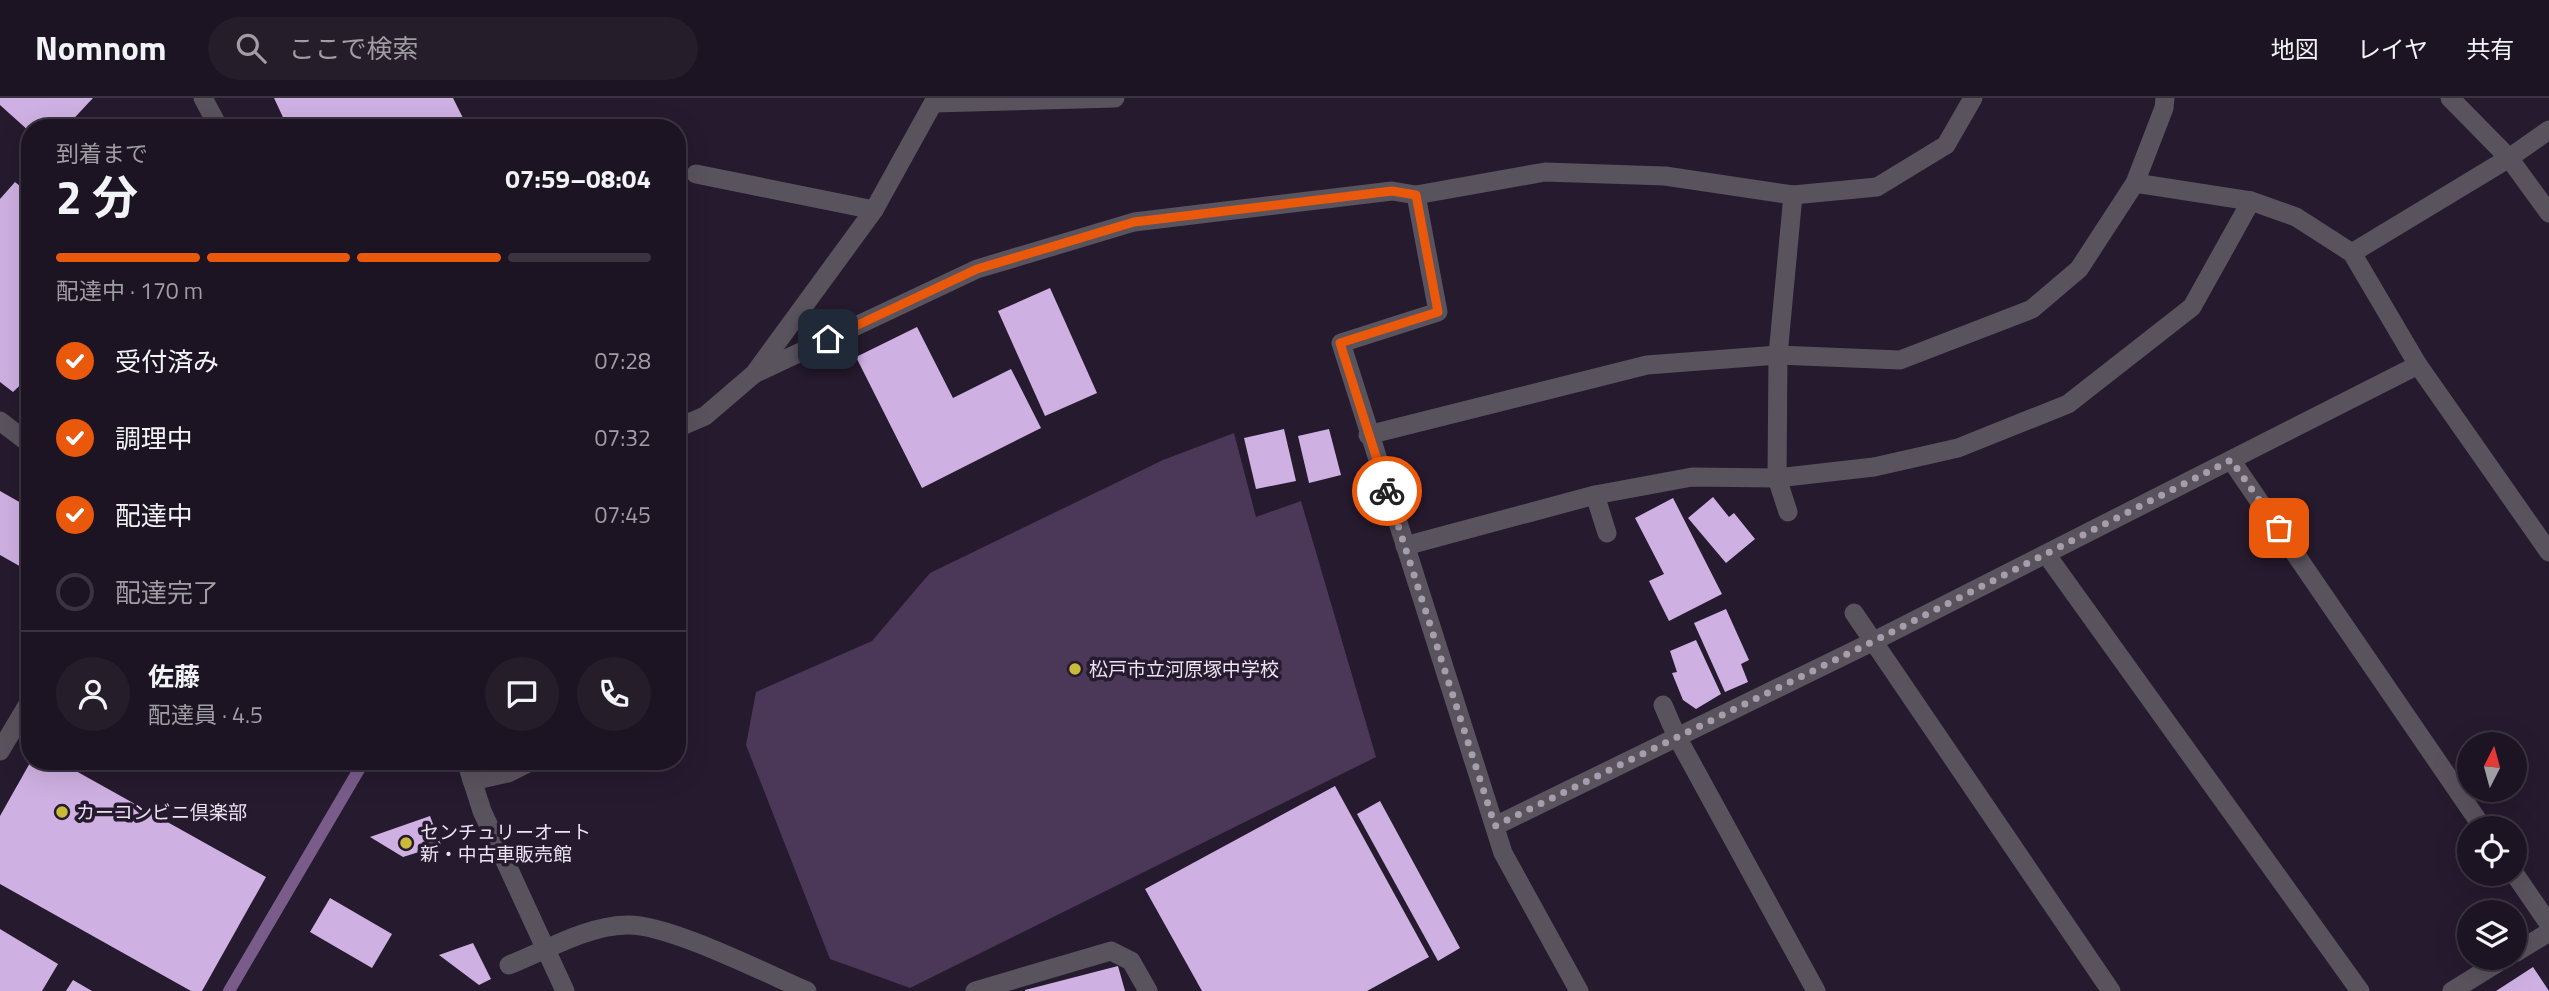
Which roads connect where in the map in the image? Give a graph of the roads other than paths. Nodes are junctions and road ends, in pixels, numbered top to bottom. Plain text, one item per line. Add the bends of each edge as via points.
1 (202, 98) edge
2 (1115, 98) edge
3 (1973, 98) edge
4 (2165, 98) edge
5 (2449, 98) edge
6 (935, 100) edge
7 (214, 119) edge
8 (2549, 130) edge
9 (2509, 158) junction
10 (696, 174) dead end
11 (2135, 183) junction
12 (1416, 195) junction
13 (1793, 195) junction
14 (2251, 201) junction
15 (874, 210) junction
16 (2549, 213) edge
17 (2352, 253) junction
18 (1778, 355) junction
19 (2418, 365) junction
20 (754, 374) junction
21 (0, 421) edge
22 (686, 424) edge
23 (1368, 435) junction
24 (21, 437) edge
25 (2231, 460) junction
26 (1777, 478) junction
27 (1595, 495) junction
28 (1788, 512) dead end
29 (1607, 533) dead end
30 (1405, 546) junction
31 (2549, 552) edge
32 (2046, 554) junction
33 (1854, 613) dead end
34 (1872, 642) junction
35 (1663, 705) dead end
36 (21, 716) edge
37 (1676, 736) junction
38 (0, 751) edge
39 (469, 770) edge
40 (514, 770) edge
41 (472, 781) junction
42 (2475, 816) edge
43 (1495, 826) junction
44 (2523, 886) edge
45 (2549, 924) edge
46 (2549, 932) edge
47 (2527, 946) edge
48 (547, 951) junction
49 (509, 965) dead end
50 (2486, 970) edge
51 (565, 991) edge
52 (807, 991) edge
53 (975, 991) edge
54 (1148, 991) edge
55 (1579, 991) edge
56 (1816, 991) edge
57 (2111, 991) edge
58 (2360, 991) edge
59 (2452, 991) edge

1 - 7 street
2 - 6 street
3 - 13 street via 1947,145 1877,187
4 - 11 street
5 - 9 street
6 - 15 street
8 - 9 street
9 - 16 street
9 - 17 street
10 - 15 street
11 - 14 street
11 - 18 street via 2079,269 2032,309 1900,359
12 - 13 street via 1545,172 1665,176
12 - 20 street via 1392,191 1134,222 977,269
12 - 23 street via 1438,312 1340,343
13 - 18 street
14 - 17 street via 2296,217
14 - 26 street via 2192,307 2068,404 1958,448 1874,467
15 - 20 street
17 - 19 street
18 - 23 street via 1647,365
18 - 26 street
19 - 25 street
19 - 31 street
20 - 22 street via 705,416
21 - 24 street
23 - 30 street
25 - 32 street
25 - 42 street
26 - 27 street via 1692,477
26 - 28 street
27 - 29 street
27 - 30 street
30 - 43 street
32 - 34 street
32 - 58 street
33 - 34 street
34 - 37 street
34 - 57 street
35 - 37 street
36 - 38 street
37 - 43 street
37 - 56 street
39 - 41 street
40 - 41 street
41 - 48 street
43 - 55 street via 1503,853
44 - 45 street
46 - 47 street
48 - 49 street
48 - 51 street
48 - 52 street via 579,936 626,925 666,932
50 - 59 street
53 - 54 street via 1111,951 1131,961

